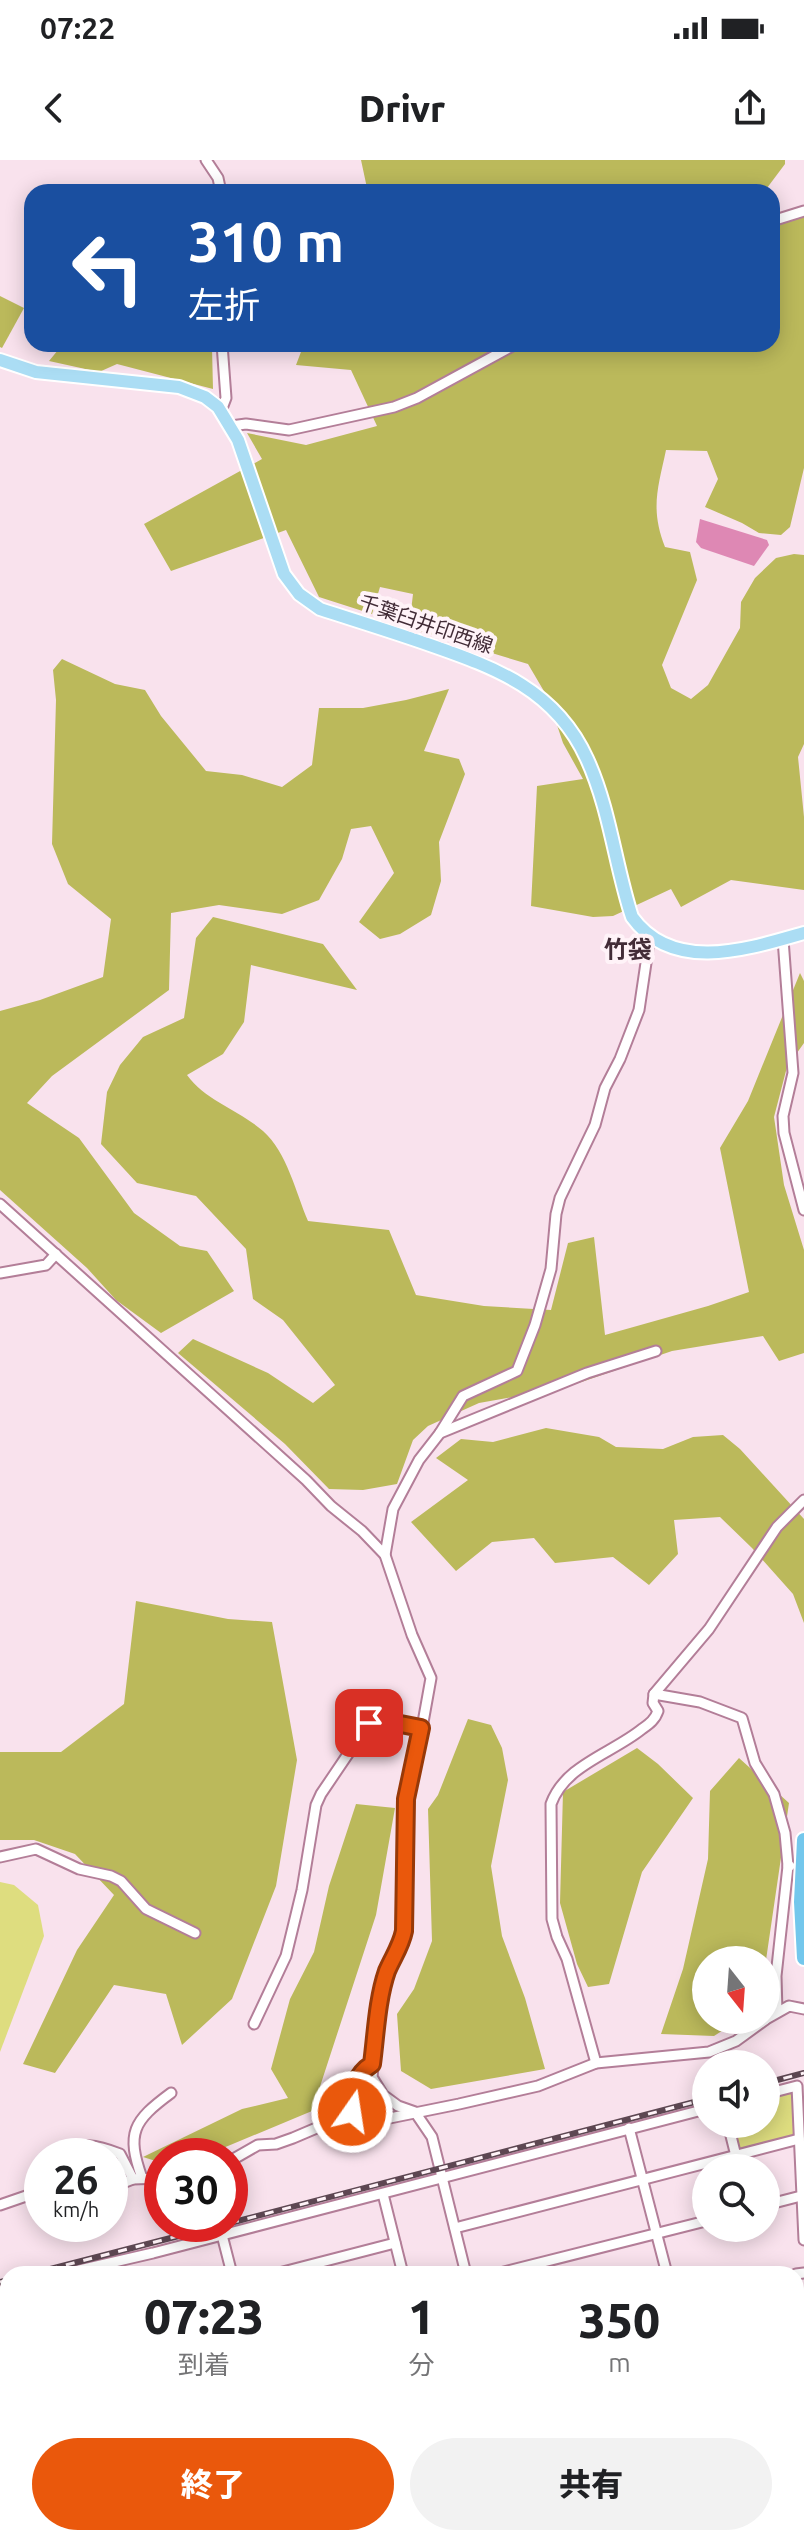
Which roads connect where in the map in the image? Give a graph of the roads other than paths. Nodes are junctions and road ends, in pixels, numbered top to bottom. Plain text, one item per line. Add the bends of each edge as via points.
1 (206, 160) edge
2 (219, 184) edge
3 (804, 211) edge
4 (780, 218) edge
5 (223, 352) edge
6 (501, 352) edge
7 (0, 360) edge
8 (221, 411) junction
9 (231, 426) junction
10 (804, 933) edge
11 (650, 936) junction
12 (783, 939) junction
13 (0, 1204) edge
14 (804, 1210) edge
15 (56, 1254) junction
16 (0, 1273) edge
17 (656, 1351) dead end
18 (440, 1433) junction
19 (804, 1500) edge
20 (385, 1555) junction
21 (654, 1694) junction
22 (421, 1728) junction
23 (804, 1840) edge
24 (0, 1857) edge
25 (795, 1866) junction
26 (195, 1933) dead end
27 (780, 1953) edge
28 (804, 1958) edge
29 (804, 2009) edge
30 (780, 2010) edge
31 (254, 2024) dead end
32 (746, 2034) edge
33 (596, 2063) junction
34 (372, 2064) junction
35 (800, 2085) edge
36 (780, 2090) edge
37 (171, 2093) dead end
38 (415, 2112) junction
39 (692, 2112) edge
40 (351, 2116) junction
41 (629, 2128) junction
42 (799, 2139) junction
43 (248, 2151) edge
44 (743, 2154) edge
45 (128, 2166) edge
46 (692, 2167) edge
47 (442, 2177) junction
48 (137, 2179) junction
49 (144, 2179) edge
50 (643, 2180) junction
51 (128, 2182) edge
52 (383, 2194) junction
53 (801, 2196) junction
54 (24, 2197) edge
55 (780, 2201) edge
56 (0, 2205) edge
57 (692, 2224) edge
58 (248, 2228) edge
59 (455, 2228) junction
60 (657, 2233) junction
61 (804, 2240) edge
62 (194, 2242) edge
63 (224, 2242) edge
64 (395, 2243) junction
65 (96, 2266) edge
66 (230, 2266) edge
67 (306, 2266) edge
68 (401, 2266) edge
69 (464, 2266) edge
70 (527, 2266) edge
71 (665, 2266) edge

1 - 2 street
3 - 4 street
5 - 8 street via 226,398
6 - 9 street via 404,404 289,430
7 - 8 main road, 千葉臼井印西線 via 36,372 179,387 205,397
8 - 9 main road, 千葉臼井印西線
9 - 11 main road, 千葉臼井印西線 via 284,574 299,594 320,609 519,681 572,734 602,800 632,917
10 - 12 main road
11 - 12 main road via 668,947 701,951 745,950
11 - 18 street via 639,1010 560,1198 551,1269 517,1371 463,1396
12 - 14 street via 793,1073 783,1125
13 - 15 street
15 - 16 street via 46,1265
15 - 20 street
17 - 18 street
18 - 20 street via 393,1509
19 - 21 street via 777,1527 709,1629
20 - 22 street via 431,1678
21 - 25 street via 700,1702 742,1718 755,1763 774,1794
21 - 33 street via 656,1718 628,1741 570,1773 551,1804 552,1919
22 - 31 street via 380,1720 369,1723 321,1794 286,1956
22 - 34 street via 406,1799 404,1931 387,1972
23 - 25 highway
24 - 26 street via 36,1849 79,1869 111,1876 146,1909
25 - 27 street
25 - 28 highway
29 - 30 street
32 - 33 street via 709,2052
33 - 38 street via 538,2086
34 - 38 street via 372,2077 383,2095
34 - 40 street via 355,2082
35 - 36 street
35 - 42 street
37 - 48 street via 148,2109 134,2131
38 - 40 street via 385,2119
38 - 47 street via 432,2137
39 - 41 street
40 - 43 street
41 - 47 street
41 - 50 street
42 - 44 street
42 - 53 street
45 - 48 street
46 - 50 street
47 - 52 street
47 - 59 street
48 - 49 street
48 - 51 street
50 - 59 street
50 - 60 street
52 - 58 street
52 - 64 street
53 - 55 street
53 - 61 street
54 - 56 street
57 - 60 street
59 - 69 street
60 - 70 street
60 - 71 street
62 - 65 street
63 - 66 street
64 - 67 street
64 - 68 street

